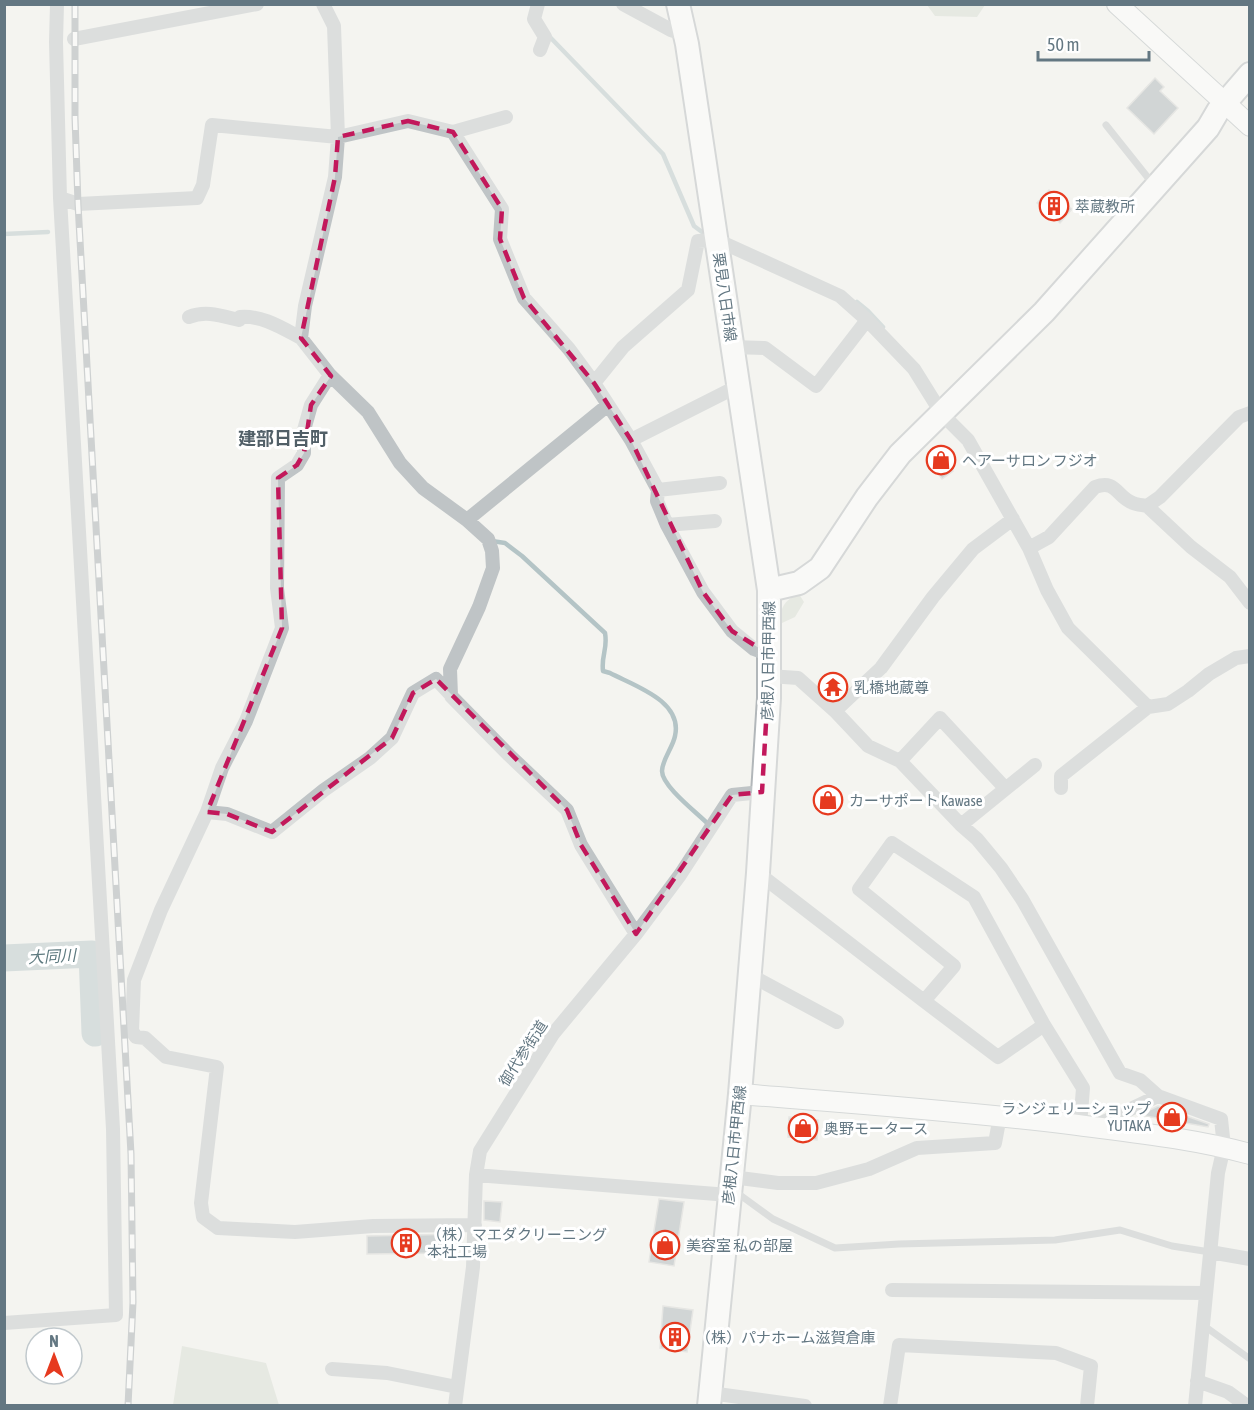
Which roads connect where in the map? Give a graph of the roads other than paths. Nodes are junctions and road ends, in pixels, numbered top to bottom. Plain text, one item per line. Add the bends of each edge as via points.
1 (57, 4) edge
2 (257, 4) edge
3 (323, 4) edge
4 (538, 4) edge
5 (623, 4) edge
6 (678, 4) edge
7 (1117, 4) edge
8 (683, 34) junction
9 (74, 39) dead end
10 (540, 50) dead end
11 (1250, 74) edge
12 (1222, 108) junction
13 (506, 117) dead end
14 (1106, 125) dead end
15 (1250, 126) edge
16 (453, 132) junction
17 (338, 137) junction
18 (1250, 139) edge
19 (1156, 186) junction
20 (60, 198) junction
21 (717, 240) junction
22 (189, 316) dead end
23 (867, 320) junction
24 (301, 338) junction
25 (732, 347) junction
26 (330, 375) junction
27 (594, 382) junction
28 (738, 387) junction
29 (608, 405) junction
30 (1250, 413) edge
31 (942, 414) junction
32 (631, 440) junction
33 (720, 483) dead end
34 (658, 490) junction
35 (1147, 506) junction
36 (1013, 519) junction
37 (467, 520) junction
38 (715, 521) dead end
39 (667, 525) junction
40 (1029, 548) junction
41 (769, 590) junction
42 (1250, 603) edge
43 (1250, 656) edge
44 (769, 665) junction
45 (451, 695) junction
46 (1148, 707) junction
47 (835, 711) junction
48 (900, 761) junction
49 (1035, 765) dead end
50 (1005, 788) junction
51 (1061, 788) dead end
52 (762, 792) junction
53 (207, 812) junction
54 (961, 825) junction
55 (758, 873) junction
56 (636, 934) junction
57 (750, 975) junction
58 (924, 1001) junction
59 (837, 1022) dead end
60 (1044, 1025) junction
61 (740, 1094) junction
62 (1158, 1096) junction
63 (1000, 1116) junction
64 (1087, 1126) junction
65 (1224, 1147) junction
66 (1250, 1154) edge
67 (476, 1175) junction
68 (730, 1186) junction
69 (475, 1225) junction
70 (1210, 1252) junction
71 (1250, 1259) edge
72 (892, 1290) dead end
73 (1206, 1293) junction
74 (4, 1323) edge
75 (1202, 1324) junction
76 (1250, 1359) edge
77 (332, 1369) dead end
78 (1197, 1381) junction
79 (457, 1387) junction
80 (710, 1399) edge
81 (455, 1406) edge
82 (805, 1406) edge
83 (890, 1406) edge
84 (1087, 1406) edge
85 (1195, 1406) edge
86 (1247, 1406) edge

1 - 20 street
2 - 9 street
3 - 17 street via 334,26
4 - 10 street via 534,19 545,37
5 - 8 street
6 - 8 main road, 栗見八日市線
7 - 12 street
8 - 21 main road, 栗見八日市線
11 - 12 main road, 彦根八日市甲西線
12 - 15 street
12 - 18 street
12 - 19 main road, 彦根八日市甲西線
13 - 16 street
14 - 19 lane
16 - 17 street via 408,121
16 - 27 street via 502,209 500,239 524,298
17 - 20 street via 212,125 203,185 197,198 78,204
17 - 24 street via 335,177
19 - 31 main road, 彦根八日市甲西線 via 1044,312
20 - 74 street via 113,1129 116,1315
21 - 23 street via 840,296
21 - 25 main road, 栗見八日市線
21 - 27 street via 698,241 688,290 623,347
22 - 24 street via 209,313 239,320 249,316 260,318
23 - 25 street via 816,387 765,348
23 - 31 street via 914,369
24 - 26 street
25 - 28 main road, 栗見八日市線
26 - 37 street via 368,412 400,463 423,488
26 - 53 street via 311,405 304,430 304,453 297,465 278,478 282,628
27 - 29 street
28 - 32 street
28 - 41 main road, 栗見八日市線
29 - 32 street
29 - 37 street
30 - 35 street via 1239,417
31 - 36 street via 968,440
31 - 41 main road, 彦根八日市甲西線 via 900,454 820,568 799,583
32 - 34 street
33 - 34 street
34 - 39 street via 657,501
35 - 40 street via 1132,503 1110,486 1095,487 1049,537
35 - 42 street via 1230,577
36 - 40 street
36 - 47 street via 973,549 881,668
37 - 45 street via 488,539 493,568 450,669
38 - 39 street
39 - 44 street via 703,592 732,631
40 - 46 street via 1068,628
41 - 44 main road, 彦根八日市甲西線
43 - 46 street via 1236,658 1168,704
44 - 47 street via 798,678
44 - 52 main road, 彦根八日市甲西線
45 - 53 street via 436,679 413,693 392,738 272,832 227,814
45 - 56 street via 567,810 581,845
46 - 51 street via 1061,776
47 - 48 street via 868,746
48 - 50 street via 940,718
48 - 54 street
49 - 50 street
50 - 54 street
52 - 55 main road, 彦根八日市甲西線
52 - 56 street, 御代参街道 via 732,795
53 - 69 street via 160,910 134,980 132,1031 166,1057 217,1067 201,1203 203,1217 218,1228 295,1232
54 - 62 street via 977,839 1017,891 1120,1073 1140,1080
55 - 57 main road, 彦根八日市甲西線
55 - 58 street
56 - 67 street, 御代参街道 via 553,1034 480,1151
57 - 59 street
57 - 61 main road, 彦根八日市甲西線
58 - 60 street via 998,1057
58 - 60 street via 954,966 859,889 892,843 974,897
60 - 64 street via 1083,1088
61 - 63 street
61 - 68 main road, 彦根八日市甲西線
62 - 64 street
62 - 65 street via 1221,1119
63 - 64 street
63 - 68 street via 994,1143 917,1148 869,1169 816,1183
64 - 65 street
65 - 66 street
65 - 70 street
67 - 68 street
67 - 69 street, 御代参街道
68 - 70 lane via 773,1219 835,1248 1055,1240 1120,1230 1172,1246
68 - 80 main road, 彦根八日市甲西線
69 - 79 street, 御代参街道
70 - 71 street
70 - 73 street
72 - 73 street
73 - 75 street
75 - 76 lane
75 - 78 street
77 - 79 street via 387,1373
78 - 85 street
78 - 86 street via 1228,1392
79 - 81 street, 御代参街道
80 - 82 street
83 - 84 street via 899,1345 1056,1353 1092,1366

